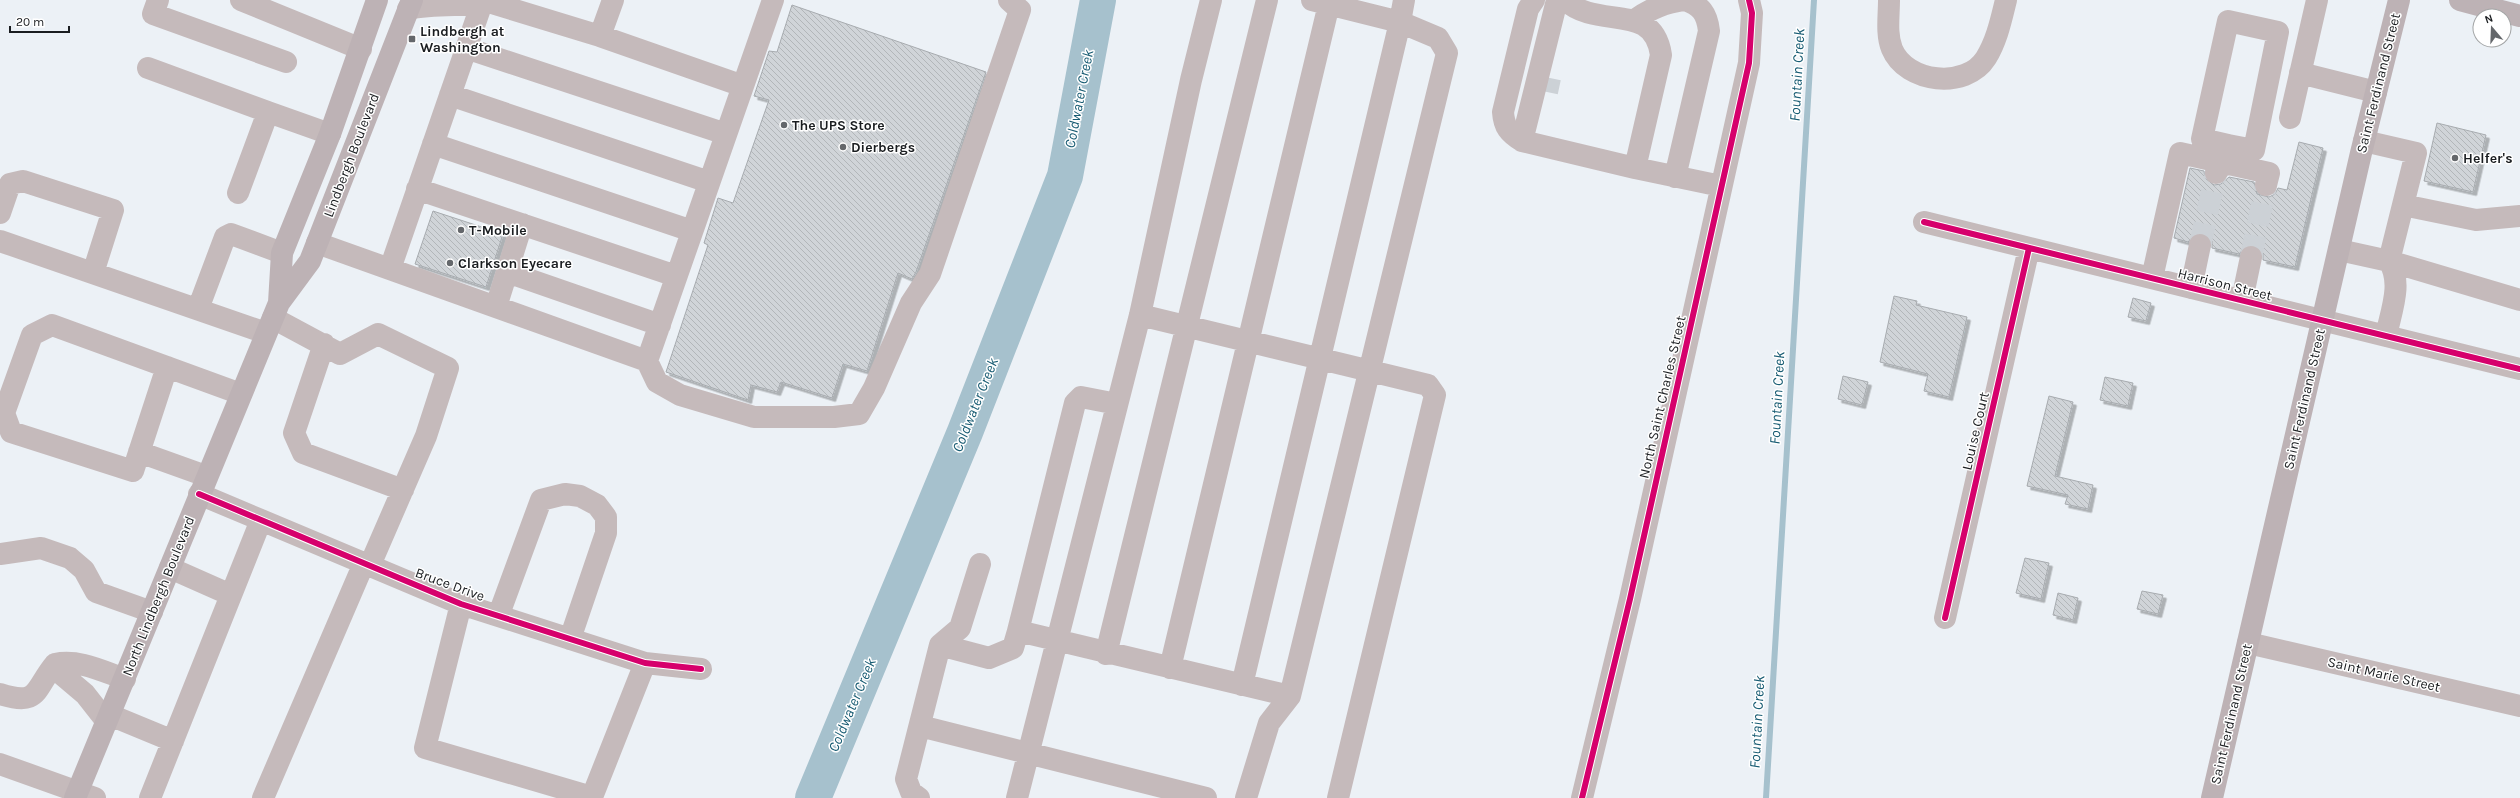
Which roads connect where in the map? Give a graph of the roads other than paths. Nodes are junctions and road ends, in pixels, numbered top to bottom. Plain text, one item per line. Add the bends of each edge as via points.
1 (158, 0) edge
2 (241, 0) edge
3 (377, 0) edge
4 (613, 0) edge
5 (773, 0) edge
6 (1009, 0) edge
7 (1211, 0) edge
8 (1267, 0) edge
9 (1404, 0) edge
10 (1534, 0) edge
11 (1684, 0) edge
12 (1750, 0) edge
13 (1889, 0) edge
14 (2006, 0) edge
15 (2317, 0) edge
16 (2399, 0) edge
17 (2460, 0) edge
18 (481, 1) edge
19 (1564, 1) edge
20 (1321, 2) edge
21 (410, 5) edge
22 (2504, 8) edge
23 (1636, 19) junction
24 (1400, 22) junction
25 (600, 36) junction
26 (466, 48) junction
27 (361, 49) junction
28 (286, 62) dead end
29 (148, 68) dead end
30 (2300, 73) junction
31 (743, 86) junction
32 (2376, 92) junction
33 (450, 95) junction
34 (268, 112) junction
35 (2290, 118) dead end
36 (330, 134) junction
37 (726, 134) junction
38 (2364, 141) junction
39 (1527, 142) junction
40 (433, 144) junction
41 (2222, 160) junction
42 (1635, 168) junction
43 (1675, 177) junction
44 (709, 182) junction
45 (2266, 185) tunnel mouth
46 (1721, 186) junction
47 (417, 189) junction
48 (238, 193) dead end
49 (2403, 205) junction
50 (0, 213) edge
51 (2520, 216) edge
52 (1924, 222) dead end
53 (522, 224) junction
54 (692, 230) junction
55 (0, 240) edge
56 (317, 243) junction
57 (2200, 245) tunnel mouth
58 (2028, 248) junction
59 (2339, 250) junction
60 (282, 253) junction
61 (2251, 257) tunnel mouth
62 (2389, 261) junction
63 (390, 269) junction
64 (507, 272) junction
65 (93, 273) junction
66 (676, 276) junction
67 (2152, 278) junction
68 (2191, 288) junction
69 (2242, 300) junction
70 (2520, 300) edge
71 (496, 307) junction
72 (198, 309) junction
73 (1140, 315) junction
74 (273, 318) junction
75 (2323, 320) junction
76 (660, 324) junction
77 (1186, 326) junction
78 (2386, 336) junction
79 (1249, 341) junction
80 (324, 344) junction
81 (1319, 358) junction
82 (647, 361) junction
83 (167, 367) junction
84 (2520, 369) edge
85 (1370, 370) junction
86 (241, 394) junction
87 (1117, 404) junction
88 (139, 452) junction
89 (203, 485) junction
90 (402, 490) junction
91 (261, 520) junction
92 (8, 553) edge
93 (367, 564) junction
94 (980, 564) dead end
95 (170, 568) junction
96 (231, 595) junction
97 (462, 604) junction
98 (152, 612) junction
99 (499, 614) junction
100 (1945, 618) dead end
101 (1018, 631) junction
102 (570, 639) junction
103 (1056, 642) junction
104 (2248, 643) junction
105 (940, 645) junction
106 (1106, 654) junction
107 (645, 663) junction
108 (55, 664) junction
109 (1170, 668) junction
110 (701, 669) dead end
111 (125, 679) junction
112 (1242, 685) junction
113 (0, 694) edge
114 (1290, 696) junction
115 (2520, 706) edge
116 (108, 719) junction
117 (920, 726) junction
118 (173, 741) junction
119 (1028, 753) junction
120 (0, 764) edge
121 (83, 796) edge
122 (150, 798) edge
123 (263, 798) edge
124 (919, 798) edge
125 (1017, 798) edge
126 (1206, 798) edge
127 (1246, 798) edge
128 (1338, 798) edge
129 (1582, 798) edge
130 (2212, 798) edge

1 - 28 street via 153,14
2 - 27 street
3 - 27 main road, Lindbergh Boulevard
4 - 25 street
5 - 31 street
6 - 82 street via 1020,10 930,274 911,303 874,388 859,414 834,418 754,417 680,395 656,382
7 - 73 street
8 - 77 street
9 - 24 street
10 - 39 street via 1528,9 1503,112 1504,124 1510,133
11 - 23 street via 1667,2 1650,9
11 - 43 street via 1699,6 1708,17 1709,31
12 - 46 street, North Saint Charles Street via 1752,12 1749,62
13 - 14 street via 1888,28 1892,49 1907,70 1938,79 1967,75 1986,59 1998,31
15 - 30 street
16 - 32 main road, Saint Ferdinand Street
17 - 22 main road
18 - 21 street via 449,6
18 - 25 street
18 - 26 street
19 - 23 street via 1588,11
19 - 39 street
19 - 39 street via 1549,85
20 - 24 street
20 - 79 street
21 - 56 main road, Lindbergh Boulevard
23 - 42 street via 1651,26 1659,39 1661,55
24 - 81 street
24 - 85 street via 1438,38 1447,53
25 - 31 street
26 - 33 street
26 - 37 street
27 - 36 main road, Lindbergh Boulevard
29 - 34 street
30 - 32 street
30 - 35 street
31 - 37 street
32 - 38 main road, Saint Ferdinand Street
33 - 40 street
33 - 44 street
34 - 36 street
34 - 48 street
36 - 60 main road, Lindbergh Boulevard
37 - 44 street
38 - 49 street via 2416,153
38 - 59 main road, Saint Ferdinand Street
39 - 42 street
40 - 47 street
40 - 54 street
41 - 41 street via 2202,139 2228,21 2278,32 2254,150
41 - 45 street via 2269,173
41 - 67 street via 2180,154
42 - 43 street
43 - 46 street
44 - 54 street
46 - 129 street, North Saint Charles Street via 1630,599
47 - 53 street
47 - 63 street
49 - 51 street via 2476,220
49 - 62 street
50 - 65 street via 10,184 23,181 113,210
52 - 58 street, Harrison Street
53 - 64 street
53 - 66 street
54 - 66 street
55 - 65 street
56 - 63 street
56 - 74 main road, Lindbergh Boulevard via 310,261
57 - 68 street
58 - 67 street, Harrison Street
58 - 100 street, Louise Court
59 - 62 street
59 - 75 main road, Saint Ferdinand Street
60 - 72 street via 231,234 225,237
60 - 74 main road, Lindbergh Boulevard
61 - 69 street
62 - 70 street
62 - 78 street via 2397,282
63 - 71 street
64 - 71 street
64 - 76 street
65 - 72 street
66 - 76 street
67 - 68 street, Harrison Street
68 - 69 street, Harrison Street
69 - 75 street, Harrison Street
71 - 82 street
72 - 74 street
73 - 77 street
73 - 87 street
74 - 80 street
74 - 86 main road, Lindbergh Boulevard
75 - 78 street, Harrison Street
75 - 104 main road, Saint Ferdinand Street
76 - 82 street
77 - 79 street
77 - 106 street
78 - 84 street, Harrison Street
79 - 81 street
79 - 109 street
80 - 90 street via 294,433 303,453
80 - 90 street via 340,354 378,334 448,368 422,445
81 - 85 street
81 - 112 street
83 - 86 street
83 - 88 street
83 - 88 street via 52,325 32,335 4,413 11,432 133,471
85 - 114 street
85 - 128 street via 1428,385 1436,395
86 - 89 main road, North Lindbergh Boulevard
87 - 101 street via 1081,397 1075,403
87 - 103 street
88 - 89 street, Bruce Drive
89 - 91 street, Bruce Drive
89 - 95 main road, North Lindbergh Boulevard
90 - 93 street
91 - 93 street, Bruce Drive
91 - 96 street
92 - 98 street via 41,548 70,558 84,570 96,592
93 - 97 street, Bruce Drive
93 - 123 street
94 - 105 street via 960,628
95 - 96 street
95 - 98 main road, North Lindbergh Boulevard
96 - 118 street
97 - 99 street, Bruce Drive
97 - 107 street via 425,748 592,797
98 - 111 main road, North Lindbergh Boulevard
99 - 102 street, Bruce Drive
99 - 102 street via 541,500 565,494 580,496 597,505 606,517 606,534
101 - 103 street
101 - 105 street via 1013,648 989,658
102 - 107 street, Bruce Drive
103 - 106 street
103 - 119 street
104 - 115 street, Saint Marie Street
104 - 130 main road, Saint Ferdinand Street
105 - 117 street
106 - 109 street
107 - 110 street, Bruce Drive
108 - 111 street via 81,663
108 - 113 street via 46,674 41,688 27,698 17,700
108 - 116 street via 59,672 85,694
109 - 112 street
111 - 116 main road, North Lindbergh Boulevard
112 - 114 street
114 - 127 street via 1269,722
116 - 118 street
116 - 121 main road, North Lindbergh Boulevard
117 - 119 street
117 - 124 street via 906,779 911,792
118 - 122 street
119 - 125 street
119 - 126 street
120 - 121 street

